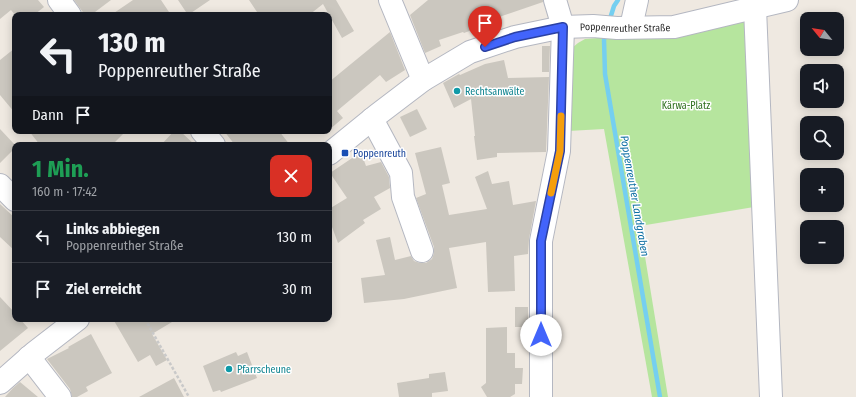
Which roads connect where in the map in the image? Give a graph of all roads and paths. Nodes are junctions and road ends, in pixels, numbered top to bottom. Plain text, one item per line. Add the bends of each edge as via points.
1 (59, 0) edge
2 (390, 0) edge
3 (556, 0) edge
4 (637, 0) edge
5 (787, 0) edge
6 (744, 6) edge
7 (68, 12) edge
8 (563, 27) junction
9 (624, 27) junction
10 (423, 80) junction
11 (372, 119) junction
12 (205, 134) edge
13 (211, 142) edge
14 (332, 152) edge
15 (0, 185) edge
16 (12, 197) edge
17 (422, 251) dead end
18 (74, 322) edge
19 (147, 322) edge
20 (29, 357) junction
21 (3, 374) edge
22 (60, 397) edge
23 (189, 397) edge
24 (541, 397) edge
25 (771, 397) edge

1 - 7 street
2 - 10 street
3 - 8 street
4 - 9 street
5 - 6 street, Poppenreuther Straße
6 - 9 street, Poppenreuther Straße via 674,27
6 - 25 street
8 - 9 street, Poppenreuther Straße
8 - 10 street, Poppenreuther Straße via 515,37 470,52
8 - 24 street via 560,151 541,241
10 - 11 street, Poppenreuther Straße
11 - 14 street, Poppenreuther Straße
11 - 17 street via 401,173 403,197
12 - 13 street
15 - 16 street
18 - 20 street
19 - 23 path
20 - 21 street
20 - 22 street

